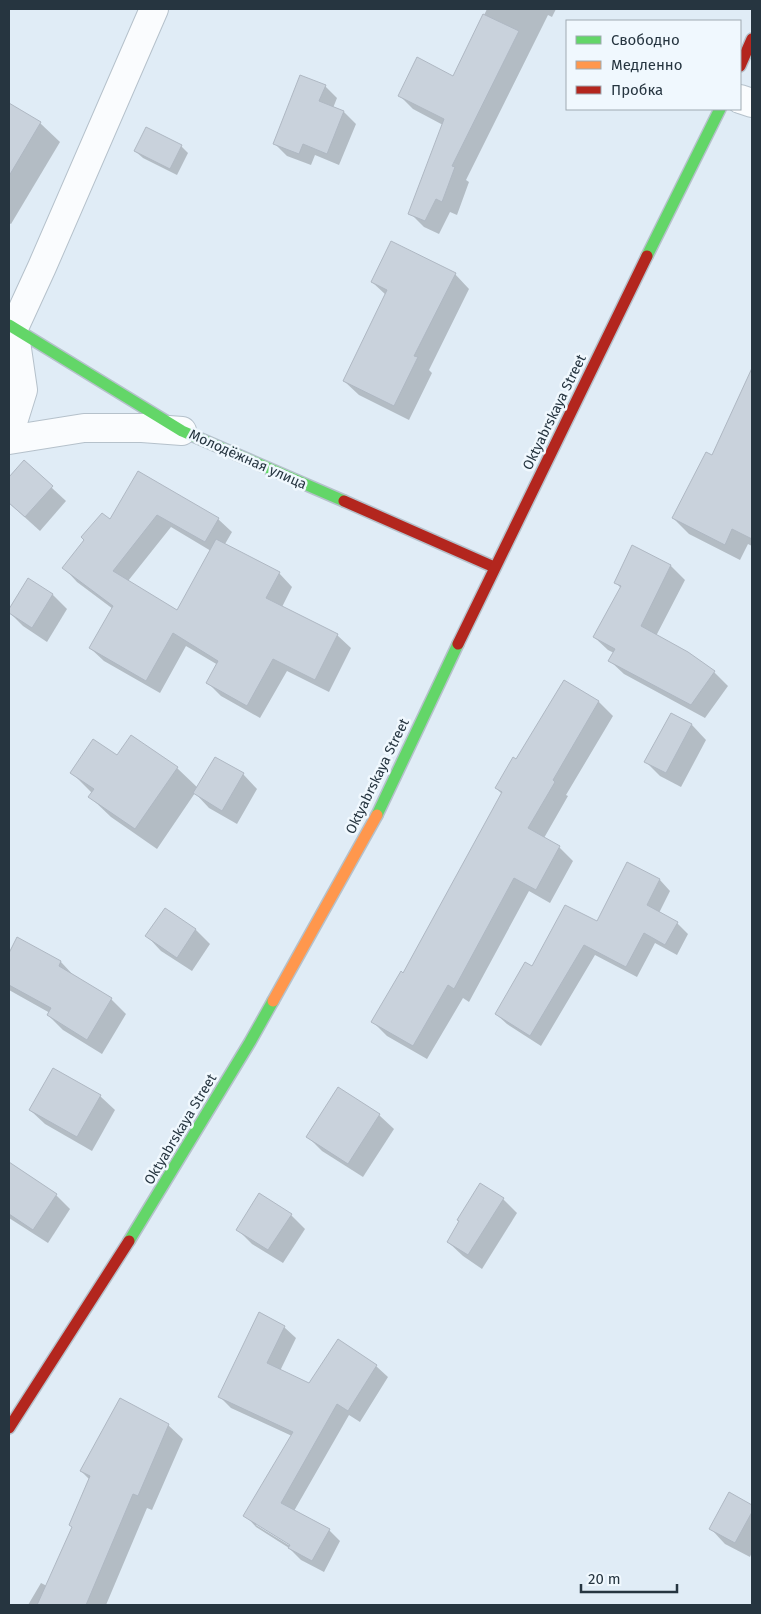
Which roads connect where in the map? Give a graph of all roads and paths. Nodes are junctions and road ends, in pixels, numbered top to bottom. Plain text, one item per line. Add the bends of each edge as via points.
1 (154, 9) edge
2 (752, 39) edge
3 (741, 64) edge
4 (720, 110) edge
5 (11, 326) edge
6 (182, 431) junction
7 (9, 435) edge
8 (9, 440) edge
9 (494, 567) junction
10 (9, 1428) edge

1 - 5 street via 42,267
2 - 3 street
4 - 9 street, Oktyabrskaya Street
5 - 6 street, Молодёжная улица
5 - 7 street via 23,390
6 - 8 street via 84,428
6 - 9 street, Молодёжная улица
9 - 10 street, Oktyabrskaya Street via 377,815 250,1042 141,1223

